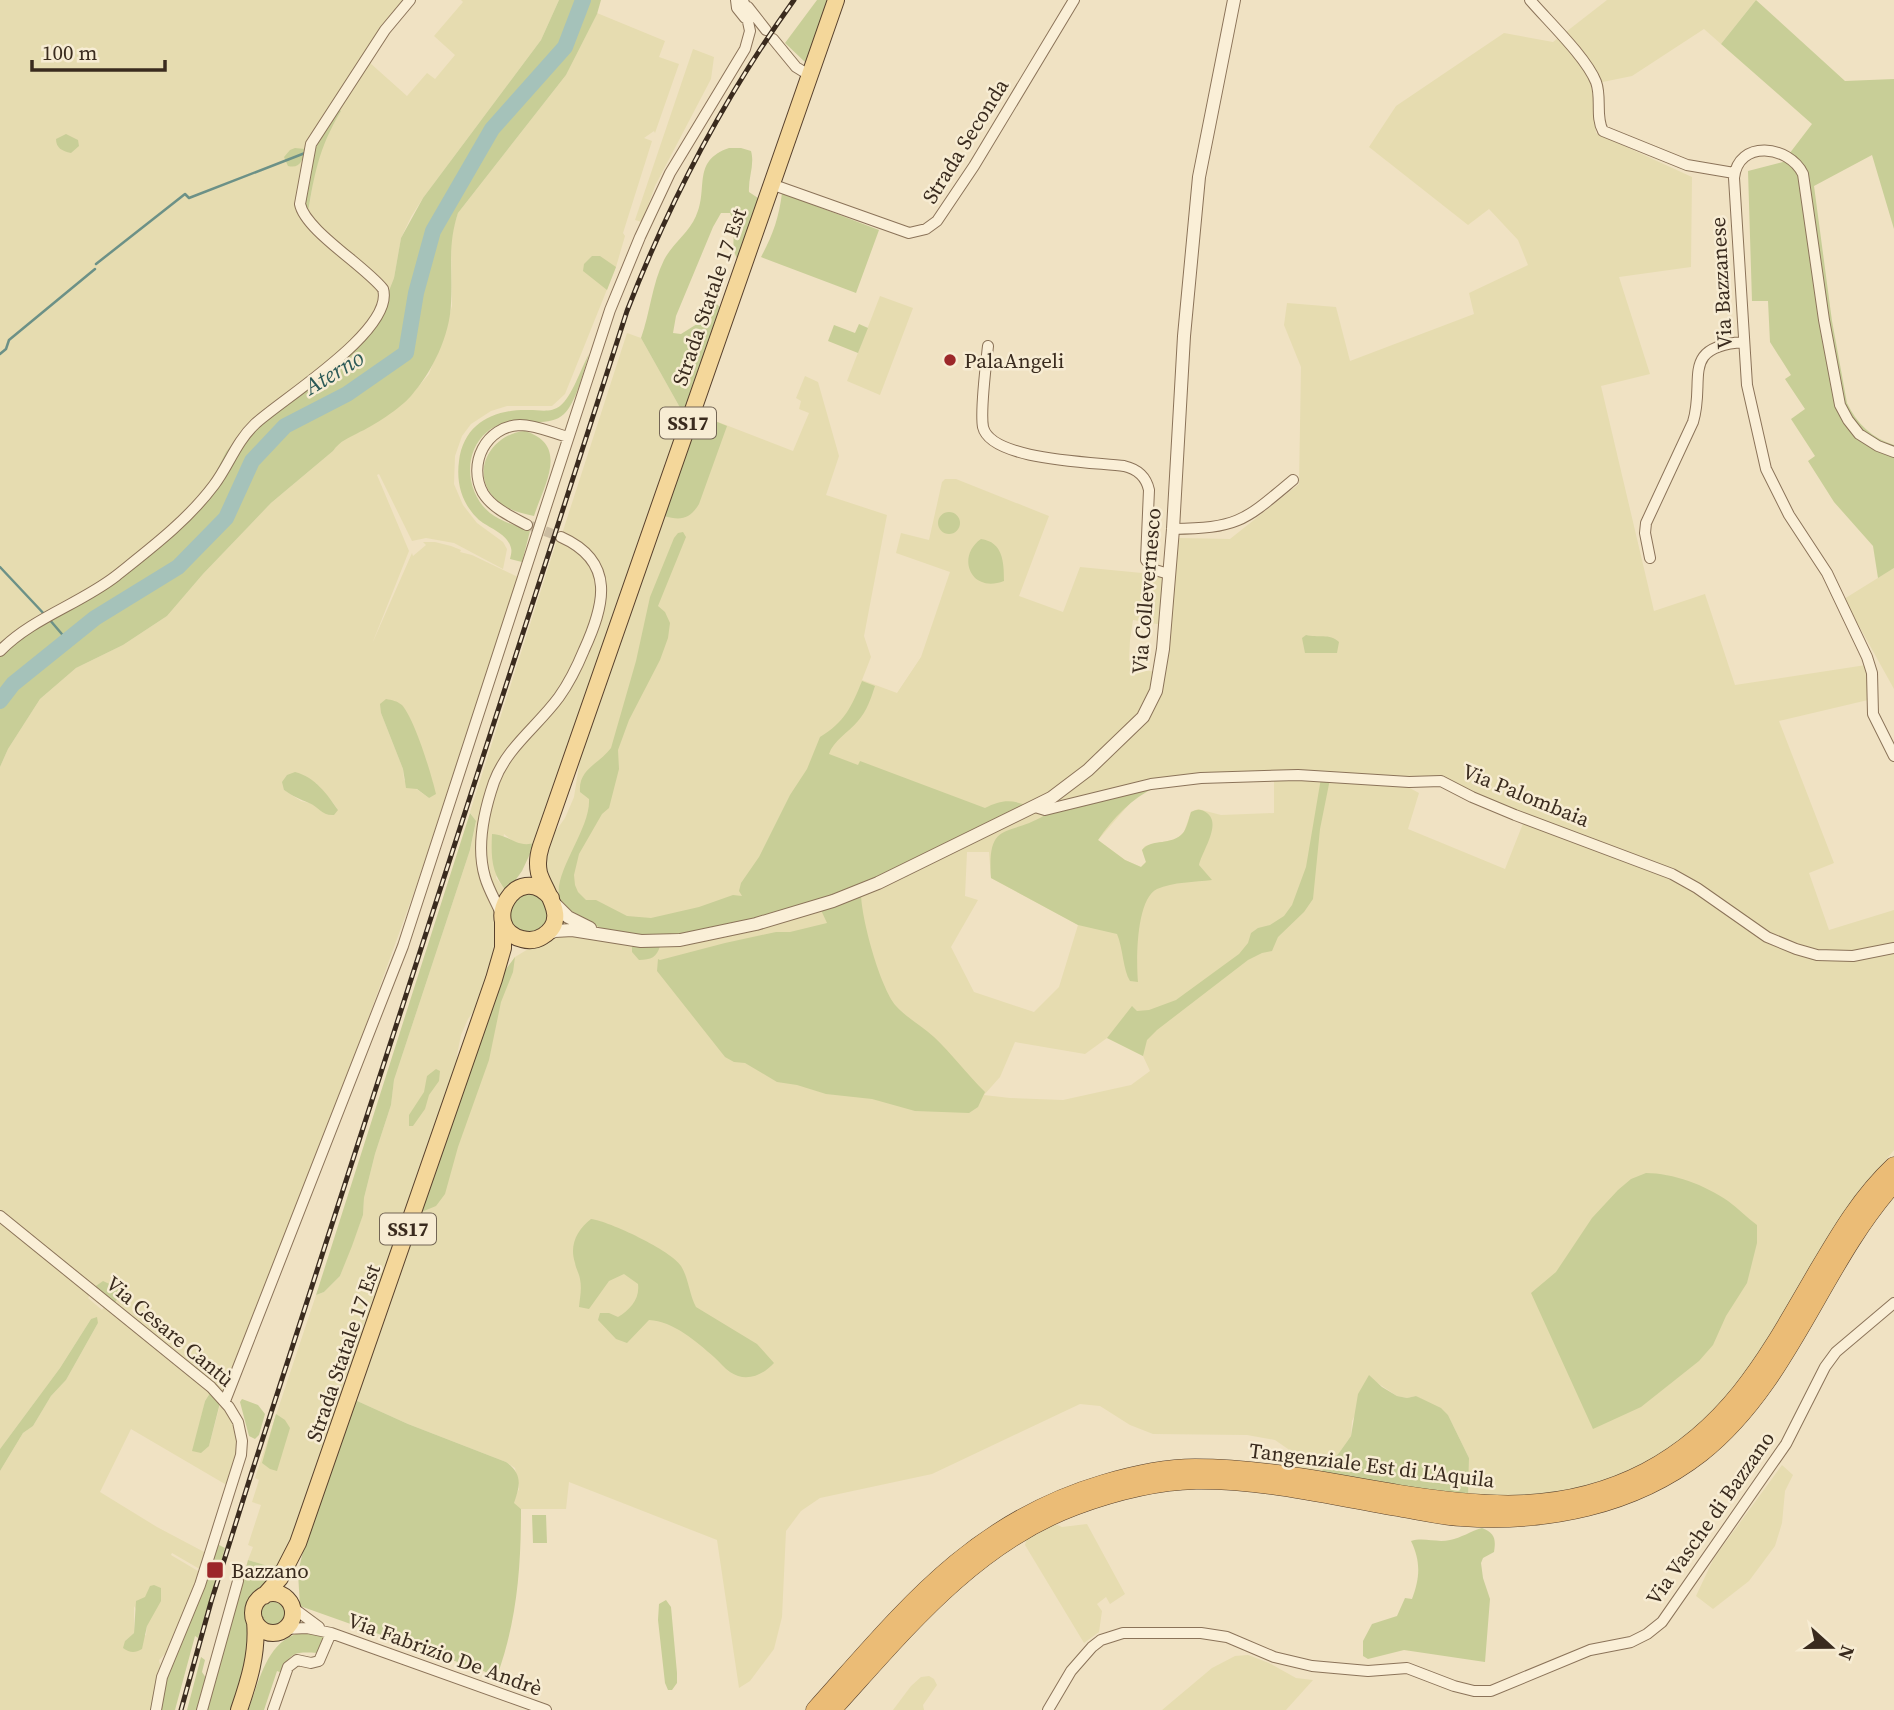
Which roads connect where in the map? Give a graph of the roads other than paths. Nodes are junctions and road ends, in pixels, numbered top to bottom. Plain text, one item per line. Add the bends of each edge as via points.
1 (410, 0) edge
2 (836, 0) edge
3 (1074, 0) edge
4 (1234, 0) edge
5 (1530, 0) edge
6 (741, 1) edge
7 (766, 30) dead end
8 (773, 39) dead end
9 (809, 75) junction
10 (1734, 173) junction
11 (771, 184) junction
12 (1743, 342) junction
13 (988, 346) dead end
14 (568, 437) junction
15 (1894, 452) edge
16 (1293, 480) dead end
17 (527, 525) tunnel mouth
18 (1173, 529) junction
19 (561, 537) tunnel mouth
20 (1650, 558) dead end
21 (1169, 574) junction
22 (0, 651) edge
23 (1894, 756) edge
24 (1035, 807) junction
25 (541, 846) junction
26 (488, 885) junction
27 (510, 895) junction
28 (552, 900) junction
29 (503, 919) junction
30 (606, 935) junction
31 (539, 937) junction
32 (1894, 948) edge
33 (494, 979) junction
34 (1894, 1166) edge
35 (1894, 1183) edge
36 (0, 1216) edge
37 (1894, 1303) edge
38 (225, 1401) junction
39 (298, 1543) junction
40 (238, 1581) dead end
41 (264, 1596) junction
42 (291, 1605) junction
43 (256, 1621) junction
44 (284, 1630) junction
45 (331, 1633) junction
46 (249, 1682) junction
47 (156, 1710) edge
48 (202, 1710) edge
49 (239, 1710) edge
50 (273, 1710) edge
51 (546, 1710) edge
52 (815, 1710) edge
53 (832, 1710) edge
54 (1048, 1710) edge

1 - 22 street via 384,30 311,144 300,204 302,213 379,284 385,295 379,313 368,330 322,372 255,424 233,450 215,484 166,536 113,578
2 - 9 main road, Strada Statale 17 Est / SS17
3 - 11 street, Strada Seconda via 933,225 909,233
4 - 18 street, Via Collevernesco via 1199,177
5 - 10 street via 1593,78 1603,131 1687,165
6 - 7 street
6 - 14 street via 736,5 750,31 743,53 696,127 650,214 610,310
8 - 9 street via 796,67
9 - 11 main road, Strada Statale 17 Est / SS17
10 - 12 street, Via Bazzanese
10 - 15 street via 1743,158 1762,150 1785,155 1801,169 1840,405 1859,434
11 - 25 main road, Strada Statale 17 Est / SS17
12 - 20 street via 1714,347 1700,364 1693,422 1646,525
12 - 23 street, Via Bazzanese via 1748,393 1769,476 1827,573 1867,657 1872,671 1873,714
13 - 21 street via 983,421 988,437 1020,453 1124,466 1140,473 1149,490 1146,560 1154,570
14 - 17 street via 516,425 495,433 482,449 477,470 484,493
14 - 38 street via 399,958
16 - 18 street via 1236,523
18 - 21 street, Via Collevernesco
19 - 26 street via 579,547 595,568 602,585 601,609 565,688 510,752 494,783 482,845
21 - 24 street, Via Collevernesco via 1160,668 1148,708 1131,731 1088,770
24 - 30 street, Via Collevernesco via 856,893 784,917 670,941
24 - 32 street, Via Palombaia via 1045,810 1160,782 1222,776 1441,781 1515,815 1672,874 1767,937 1796,950 1853,956
25 - 27 main road, Strada Statale 17 Est / SS17
25 - 28 main road, Strada Statale 17 Est / SS17 via 538,869
26 - 27 street via 499,896
26 - 29 street
27 - 28 main road via 531,887
27 - 29 main road, SS17 via 504,903
28 - 30 street, Via Collevernesco via 572,919
28 - 31 main road via 555,920
29 - 31 main road via 517,938
29 - 33 main road, Strada Statale 17 Est / SS17 via 503,948
30 - 31 street, Via Collevernesco via 565,930
31 - 33 main road, Strada Statale 17 Est / SS17 via 511,955
33 - 39 main road, Strada Statale 17 Est / SS17
34 - 52 highway, Tangenziale Est di L'Aquila via 1842,1228 1771,1353 1736,1401 1697,1440 1649,1470 1617,1486 1564,1501 1513,1505 1462,1504 1264,1472 1193,1468 1117,1480 1067,1495 1010,1523 958,1560 911,1603
35 - 53 highway, Tangenziale Est di L'Aquila via 1852,1237 1783,1359 1746,1408 1701,1453 1654,1482 1561,1515 1510,1518 1459,1517 1260,1484 1195,1480 1124,1490 1073,1507 1021,1532 969,1568
36 - 38 street, Via Cesare Cantù
37 - 54 street, Via Vasche di Bazzano via 1836,1352 1786,1444 1679,1598 1662,1622 1631,1642 1590,1650 1491,1691 1474,1691 1407,1668 1368,1671 1312,1666 1274,1657 1227,1637 1123,1633 1092,1647 1070,1671
38 - 47 street, Via Cesare Cantù via 243,1441 240,1462 198,1592 162,1677
39 - 41 main road, Strada Statale 17 Est / SS17 via 280,1578
39 - 42 main road, Strada Statale 17 Est / SS17
40 - 48 street
41 - 42 main road via 281,1595
41 - 43 main road, SS17 via 255,1607
42 - 44 main road, SS17 via 292,1619
42 - 45 street, Via Fabrizio De Andrè
43 - 44 main road via 266,1632
43 - 46 main road, SS17
44 - 45 street, Via Fabrizio De Andrè
44 - 46 main road, SS17
45 - 50 street via 319,1661 297,1660 289,1665
45 - 51 street, Via Fabrizio De Andrè
46 - 49 main road, SS17

